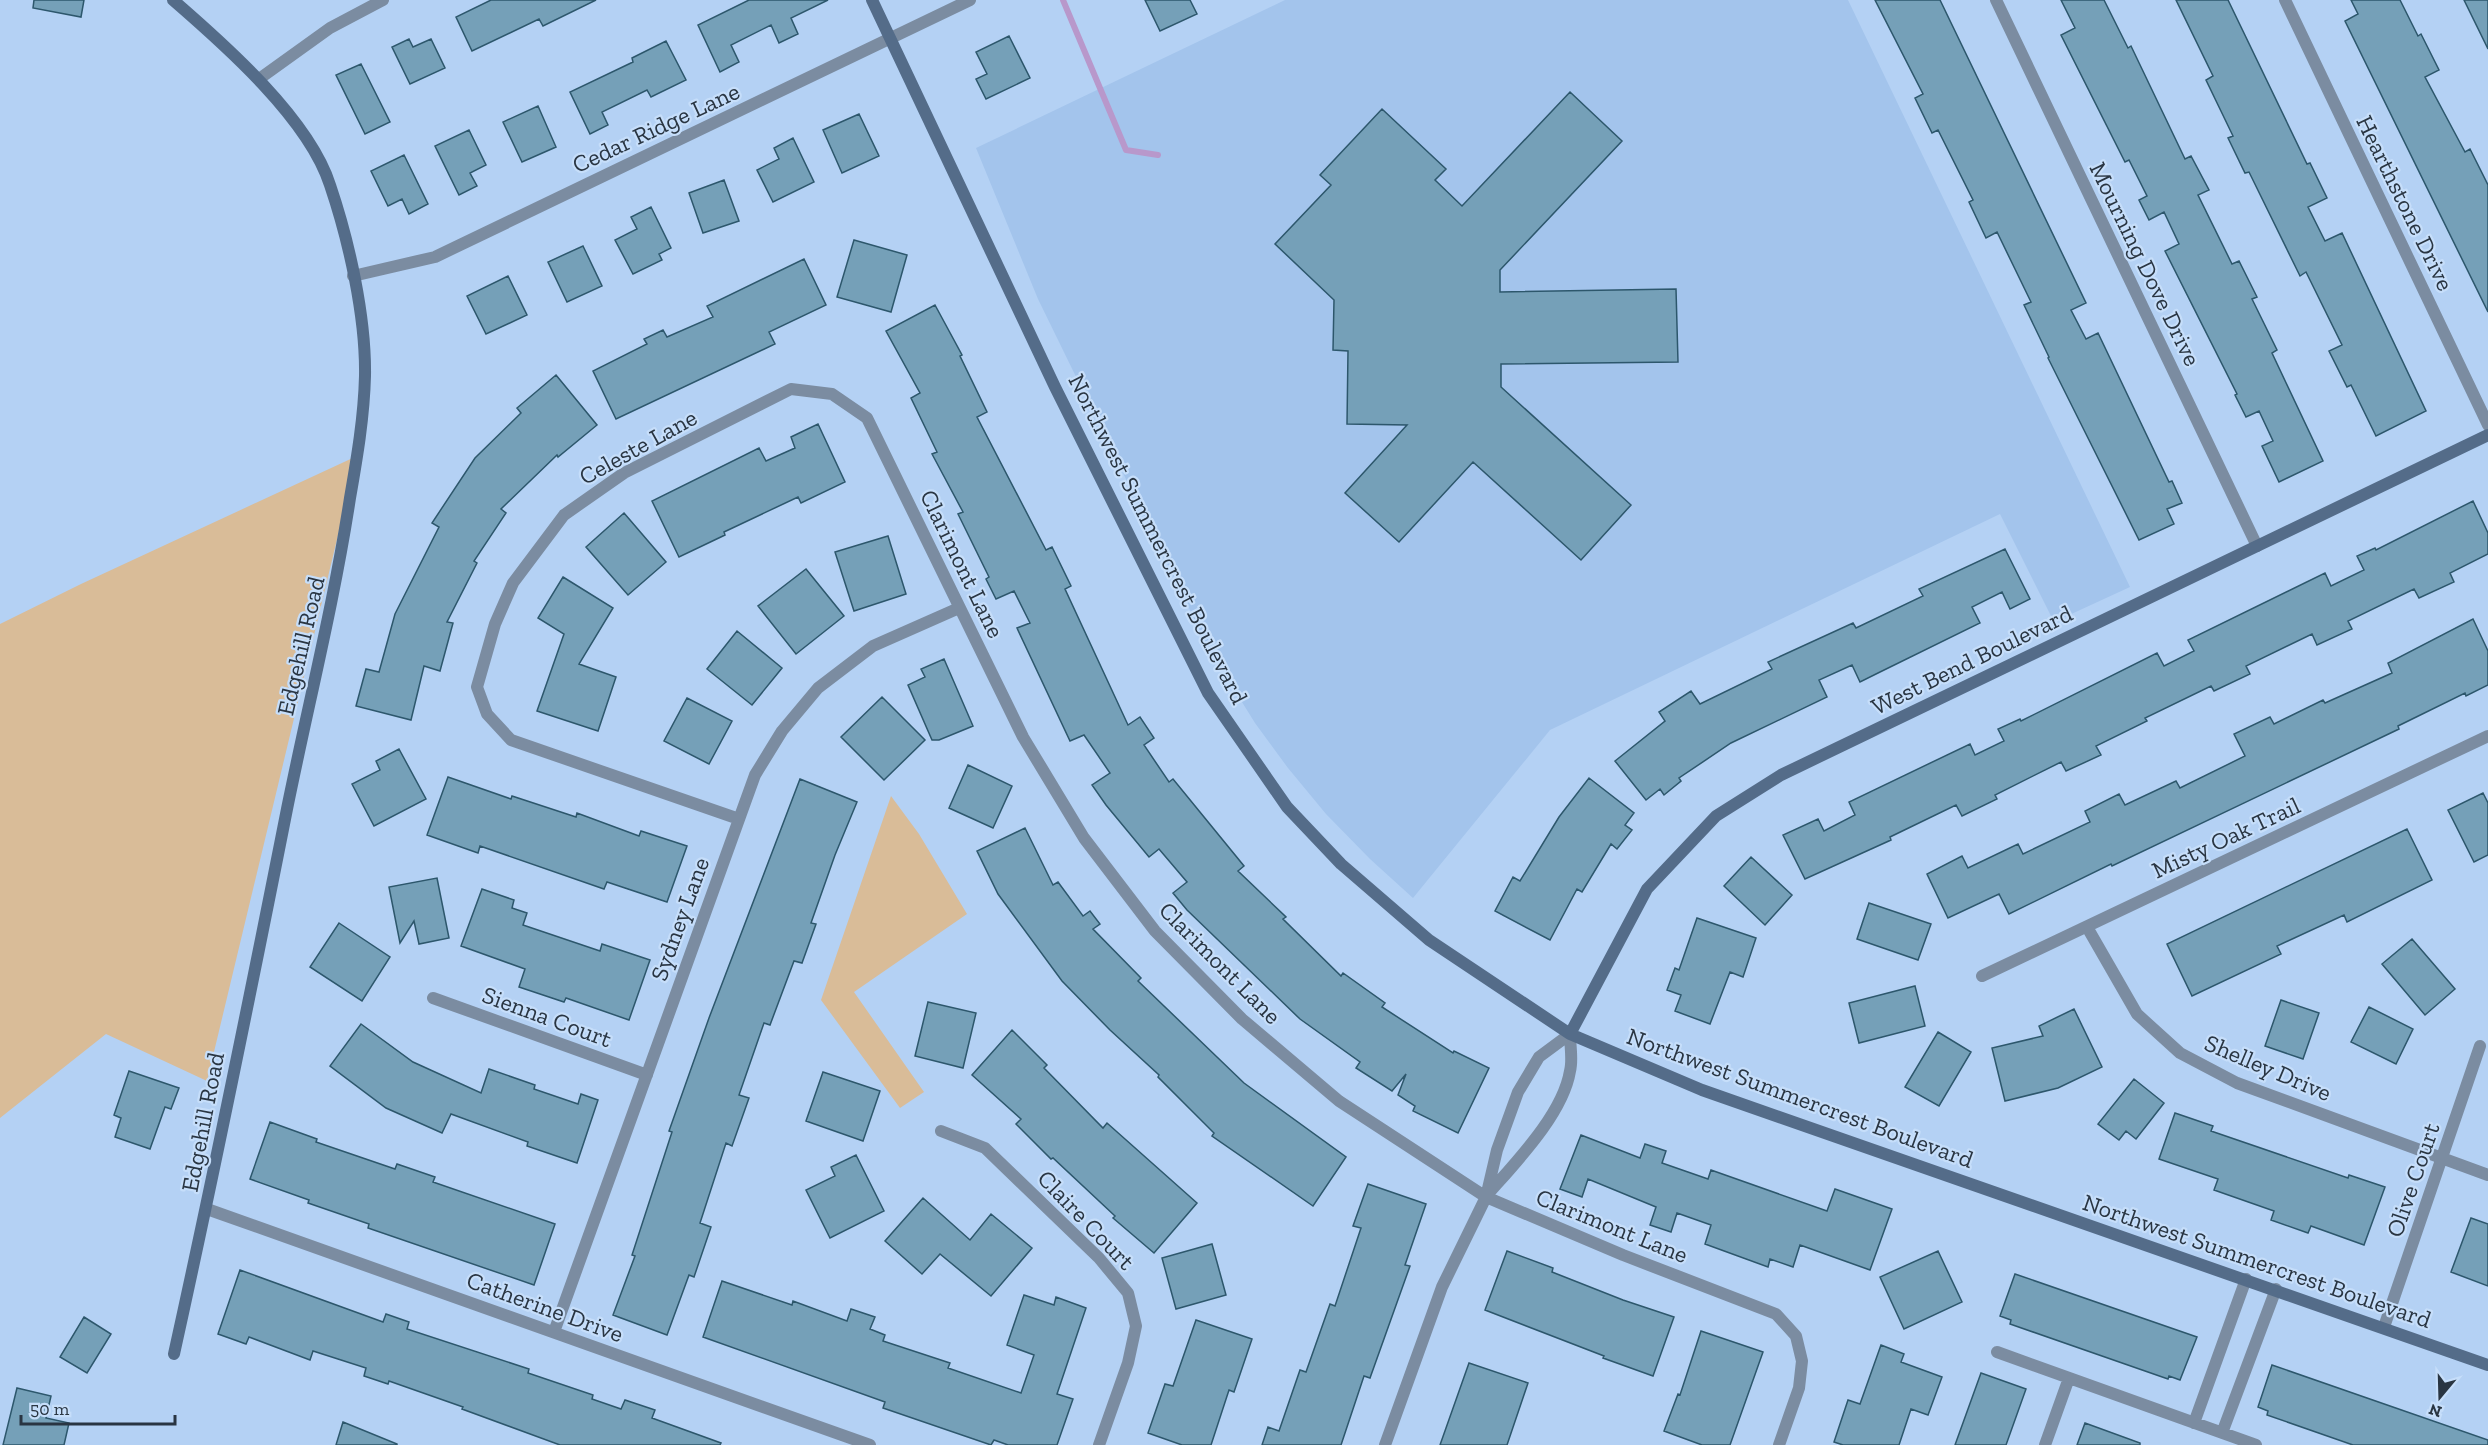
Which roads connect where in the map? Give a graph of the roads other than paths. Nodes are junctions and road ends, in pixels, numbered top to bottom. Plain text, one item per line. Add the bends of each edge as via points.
1 (173, 0) edge
2 (383, 0) edge
3 (872, 0) edge
4 (969, 0) edge
5 (1996, 0) edge
6 (2285, 0) edge
7 (890, 40) junction
8 (259, 79) junction
9 (353, 276) junction
10 (832, 394) joint
11 (2488, 425) edge
12 (2488, 435) edge
13 (2257, 546) junction
14 (959, 608) junction
15 (2488, 736) edge
16 (739, 819) junction
17 (2087, 927) junction
18 (1982, 976) dead end
19 (433, 998) dead end
20 (1570, 1034) junction
21 (2481, 1046) dead end
22 (647, 1075) junction
23 (941, 1131) dead end
24 (2442, 1159) junction
25 (2488, 1175) edge
26 (1485, 1197) junction
27 (207, 1209) junction
28 (2246, 1279) junction
29 (2276, 1289) junction
30 (2384, 1327) junction
31 (554, 1332) junction
32 (1997, 1352) dead end
33 (174, 1354) dead end
34 (2488, 1365) edge
35 (2069, 1378) junction
36 (2194, 1423) junction
37 (2222, 1433) junction
38 (870, 1445) edge
39 (1099, 1445) edge
40 (1385, 1445) edge
41 (1779, 1445) edge
42 (2045, 1445) edge
43 (2256, 1445) edge

1 - 8 street, Edgehill Road
2 - 8 street via 330,28
3 - 7 street
4 - 7 street, Cedar Ridge Lane
5 - 13 street, Mourning Dove Drive
6 - 11 street, Hearthstone Drive
7 - 9 street, Cedar Ridge Lane via 435,257
7 - 20 street, Northwest Summercrest Boulevard via 1055,387 1208,693 1287,807 1341,864 1430,940
8 - 9 street, Edgehill Road via 306,137 330,182
9 - 27 street, Edgehill Road via 365,373 362,426 340,565
10 - 14 street, Clarimont Lane via 867,418
10 - 16 street, Celeste Lane via 791,389 624,473 564,515 513,583 495,624 477,687 487,714 511,740
12 - 13 street, West Bend Boulevard
13 - 20 street, West Bend Boulevard via 1781,775 1716,816 1647,889
14 - 16 street, Sydney Lane via 873,646 819,688 782,731 754,775
14 - 26 street, Clarimont Lane via 1029,747 1084,838 1155,931 1242,1019 1339,1101
15 - 17 street, Misty Oak Trail
16 - 22 street, Sydney Lane
17 - 18 street, Misty Oak Trail
17 - 24 street, Shelley Drive via 2138,1014 2180,1053 2237,1083
19 - 22 street, Sienna Court
20 - 26 street, West Bend Boulevard via 1539,1057 1518,1092
20 - 26 street, West Bend Boulevard via 1570,1071 1558,1104 1525,1151
20 - 28 street, Northwest Summercrest Boulevard via 1702,1090
21 - 24 street, Olive Court
22 - 31 street, Sydney Lane
23 - 39 street, Claire Court via 985,1148 1099,1258 1128,1293 1136,1326 1128,1363
24 - 25 street, Shelley Drive
24 - 30 street, Olive Court
26 - 40 street, West Bend Boulevard via 1442,1287
26 - 41 street, Clarimont Lane via 1776,1314 1796,1336 1802,1361 1799,1388
27 - 31 street, Catherine Drive
27 - 33 street, Edgehill Road
28 - 29 street, Northwest Summercrest Boulevard
28 - 36 street
29 - 30 street, Northwest Summercrest Boulevard
29 - 37 street
30 - 34 street, Northwest Summercrest Boulevard
31 - 38 street, Catherine Drive
32 - 35 street
35 - 36 street
35 - 42 street
36 - 37 street
37 - 43 street

